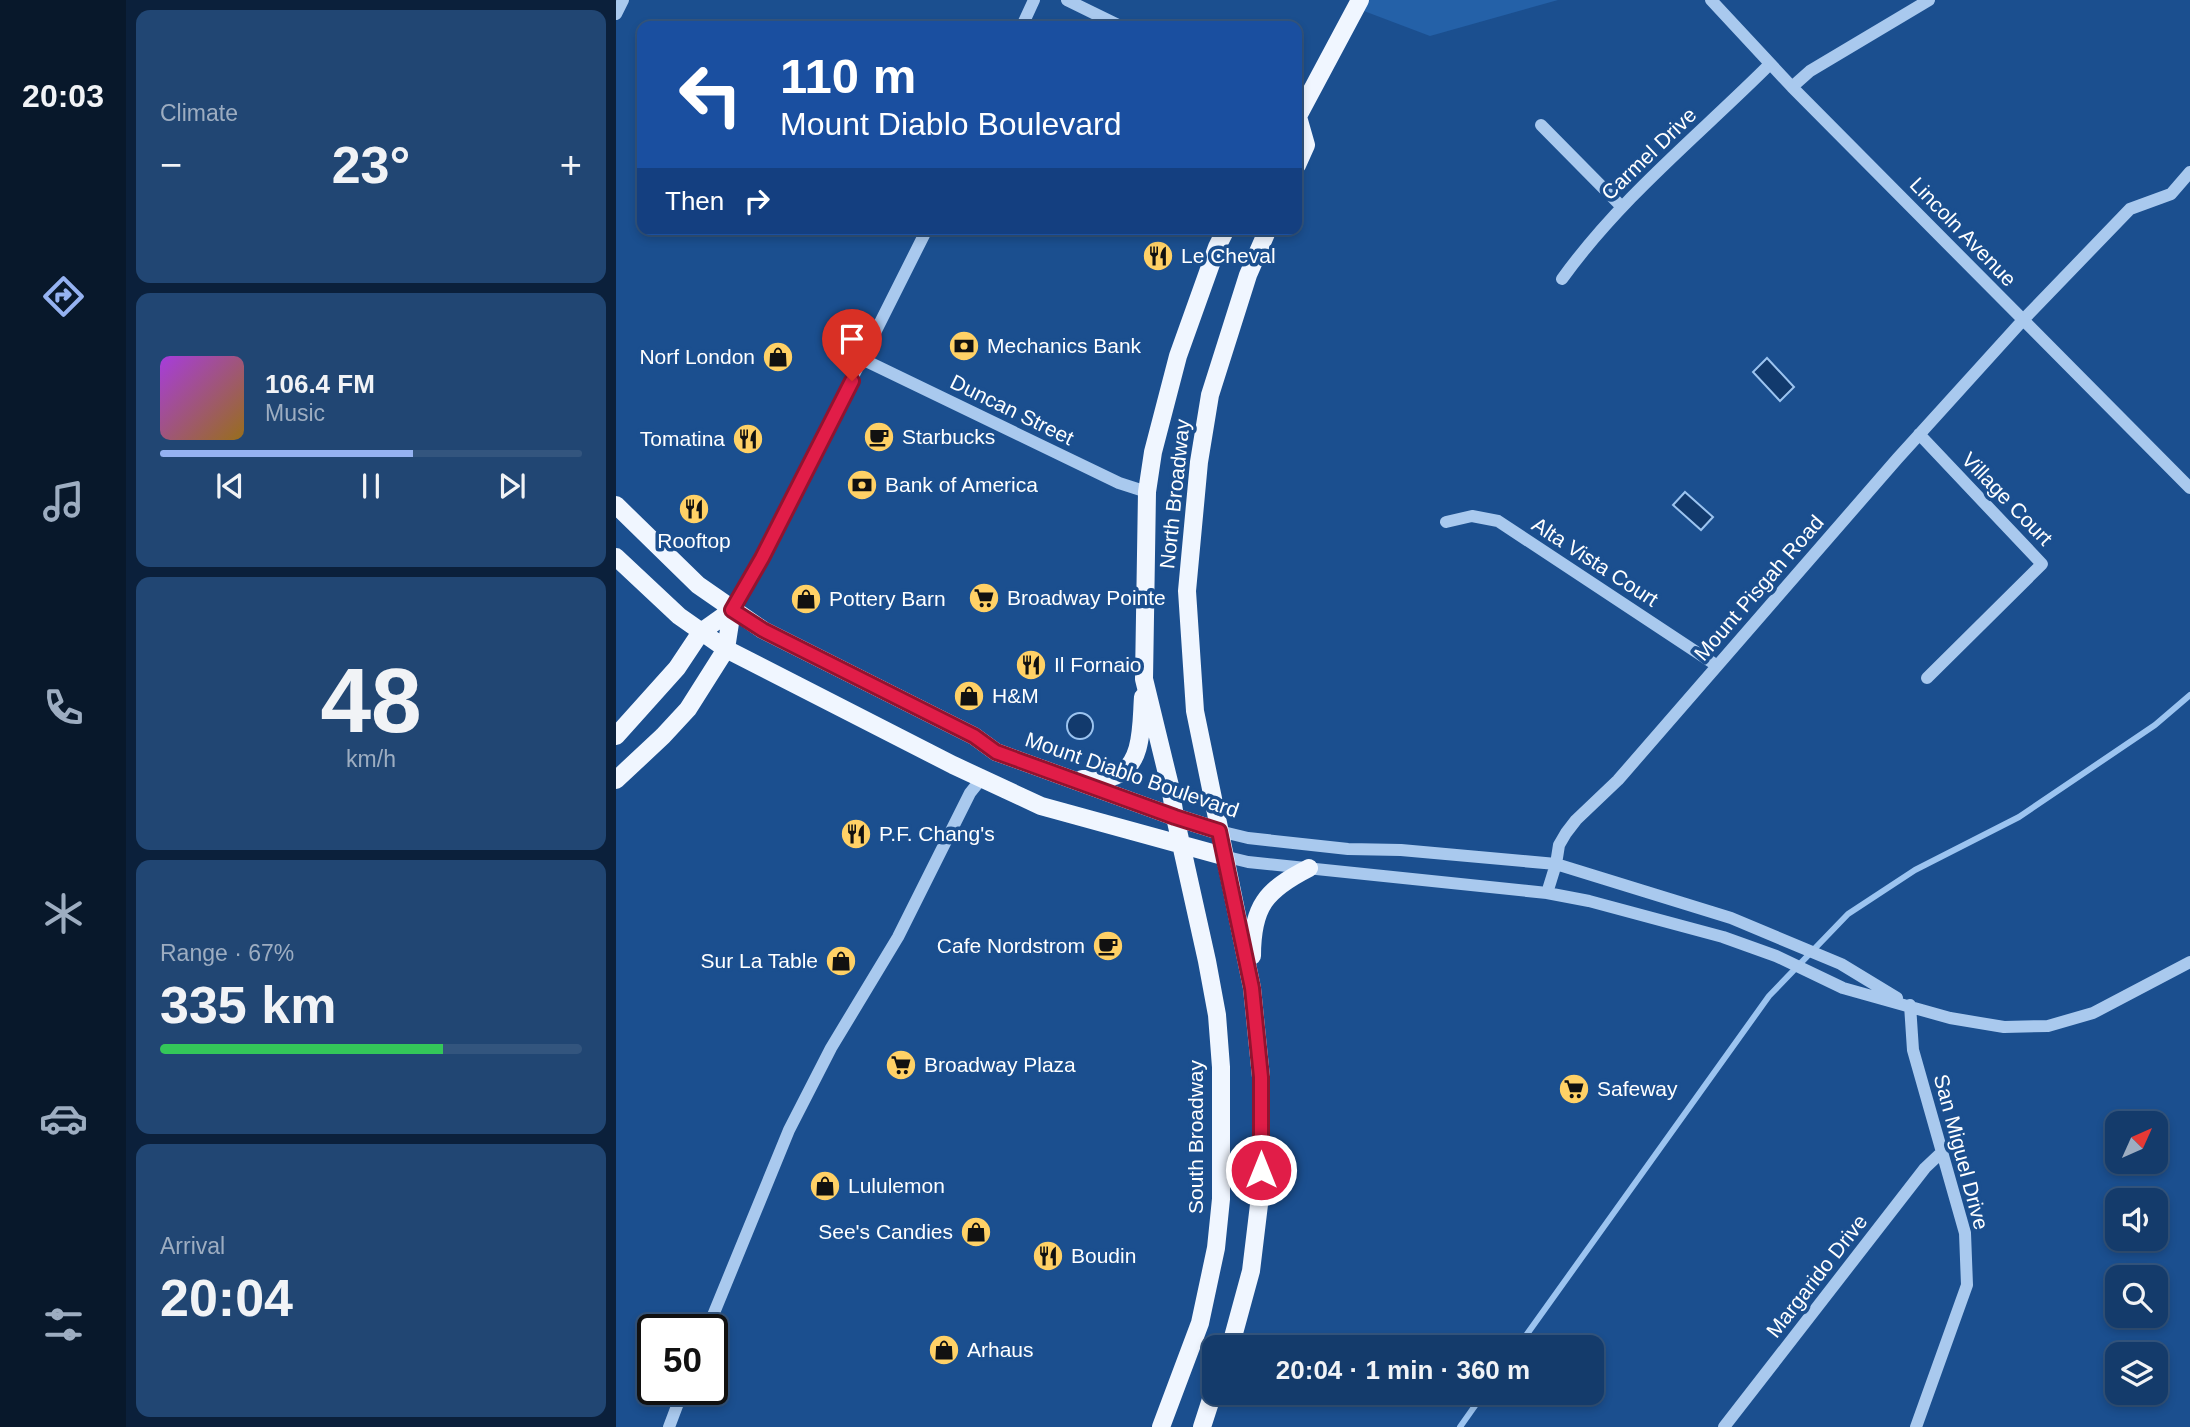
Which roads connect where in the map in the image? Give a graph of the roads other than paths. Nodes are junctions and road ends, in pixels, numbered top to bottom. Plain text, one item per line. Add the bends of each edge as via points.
1 (623, 0) edge
2 (1034, 0) edge
3 (1067, 0) edge
4 (1360, 0) edge
5 (1711, 0) edge
6 (1929, 0) edge
7 (616, 14) edge
8 (1024, 21) edge
9 (1110, 21) edge
10 (1770, 64) junction
11 (1792, 86) junction
12 (1302, 108) edge
13 (1541, 125) dead end
14 (1302, 133) edge
15 (1302, 154) edge
16 (2190, 172) edge
17 (1621, 206) junction
18 (923, 235) edge
19 (1223, 235) edge
20 (1265, 235) edge
21 (1562, 279) dead end
22 (2023, 320) junction
23 (862, 359) junction
24 (1919, 434) junction
25 (2190, 488) edge
26 (1147, 492) junction
27 (616, 505) edge
28 (1446, 522) dead end
29 (616, 557) edge
30 (732, 610) junction
31 (701, 632) junction
32 (726, 649) junction
33 (1716, 665) junction
34 (1927, 678) dead end
35 (1144, 679) junction
36 (616, 736) edge
37 (982, 778) junction
38 (1068, 779) junction
39 (616, 780) edge
40 (1175, 817) junction
41 (1219, 831) junction
42 (1180, 843) junction
43 (1223, 856) junction
44 (1556, 864) junction
45 (1309, 868) junction
46 (1548, 893) junction
47 (2190, 962) edge
48 (1252, 988) junction
49 (1910, 1005) junction
50 (1942, 1152) junction
51 (714, 1314) edge
52 (1234, 1335) edge
53 (677, 1405) edge
54 (1209, 1405) edge
55 (669, 1427) edge
56 (1161, 1427) edge
57 (1202, 1427) edge
58 (1724, 1427) edge
59 (1916, 1427) edge

1 - 7 street
2 - 8 street
3 - 9 street
4 - 12 main road
5 - 10 street, Lincoln Avenue
6 - 11 street
10 - 11 street, Lincoln Avenue
10 - 17 street, Carmel Drive
11 - 22 street, Lincoln Avenue
13 - 17 street
14 - 15 main road via 1306,145
16 - 22 street, Mount Pisgah Road via 2171,194 2130,209
17 - 21 street, Carmel Drive
18 - 23 street
19 - 26 main road, North Broadway via 1178,356
20 - 41 main road, North Broadway via 1210,395 1187,591 1195,711
22 - 24 street, Mount Pisgah Road
22 - 25 street, Lincoln Avenue
23 - 26 street, Duncan Street via 1119,483
23 - 30 street
24 - 33 street, Mount Pisgah Road
24 - 34 street, Village Court via 2042,564
26 - 35 main road, North Broadway
27 - 30 main road, Mount Diablo Boulevard via 698,585
28 - 33 street, Alta Vista Court via 1472,516 1498,520
29 - 31 main road
30 - 31 main road
30 - 32 main road
30 - 38 main road, Mount Diablo Boulevard via 974,736 996,752
31 - 32 main road
31 - 36 main road via 677,668
32 - 37 main road
32 - 39 main road via 688,709
33 - 44 street, Mount Pisgah Road via 1618,780 1576,820 1559,845
35 - 38 main road via 1140,738 1133,762 1118,776
35 - 40 main road, North Broadway
37 - 42 main road via 1041,806
37 - 51 street via 789,1130
38 - 40 main road, Mount Diablo Boulevard
40 - 41 main road, Mount Diablo Boulevard
40 - 42 main road, North Broadway
41 - 43 main road, North Broadway
41 - 44 street, Mount Diablo Boulevard via 1348,849
42 - 43 main road
42 - 56 main road, South Broadway via 1217,1015 1221,1199 1200,1324
43 - 45 street
43 - 48 main road
44 - 46 street, Mount Pisgah Road
44 - 49 street, Mount Diablo Boulevard via 1784,939 1841,964
45 - 46 street
45 - 48 main road via 1277,886 1258,912 1252,939
46 - 49 street via 1723,937 1831,983
47 - 49 street via 2093,1013 2048,1026 2004,1027 1950,1018
48 - 52 main road via 1261,1077 1261,1188 1251,1271
49 - 50 street, San Miguel Drive via 1913,1050
50 - 58 street, Margarido Drive
50 - 59 street, San Miguel Drive via 1965,1233 1966,1285
53 - 55 street
54 - 57 main road

